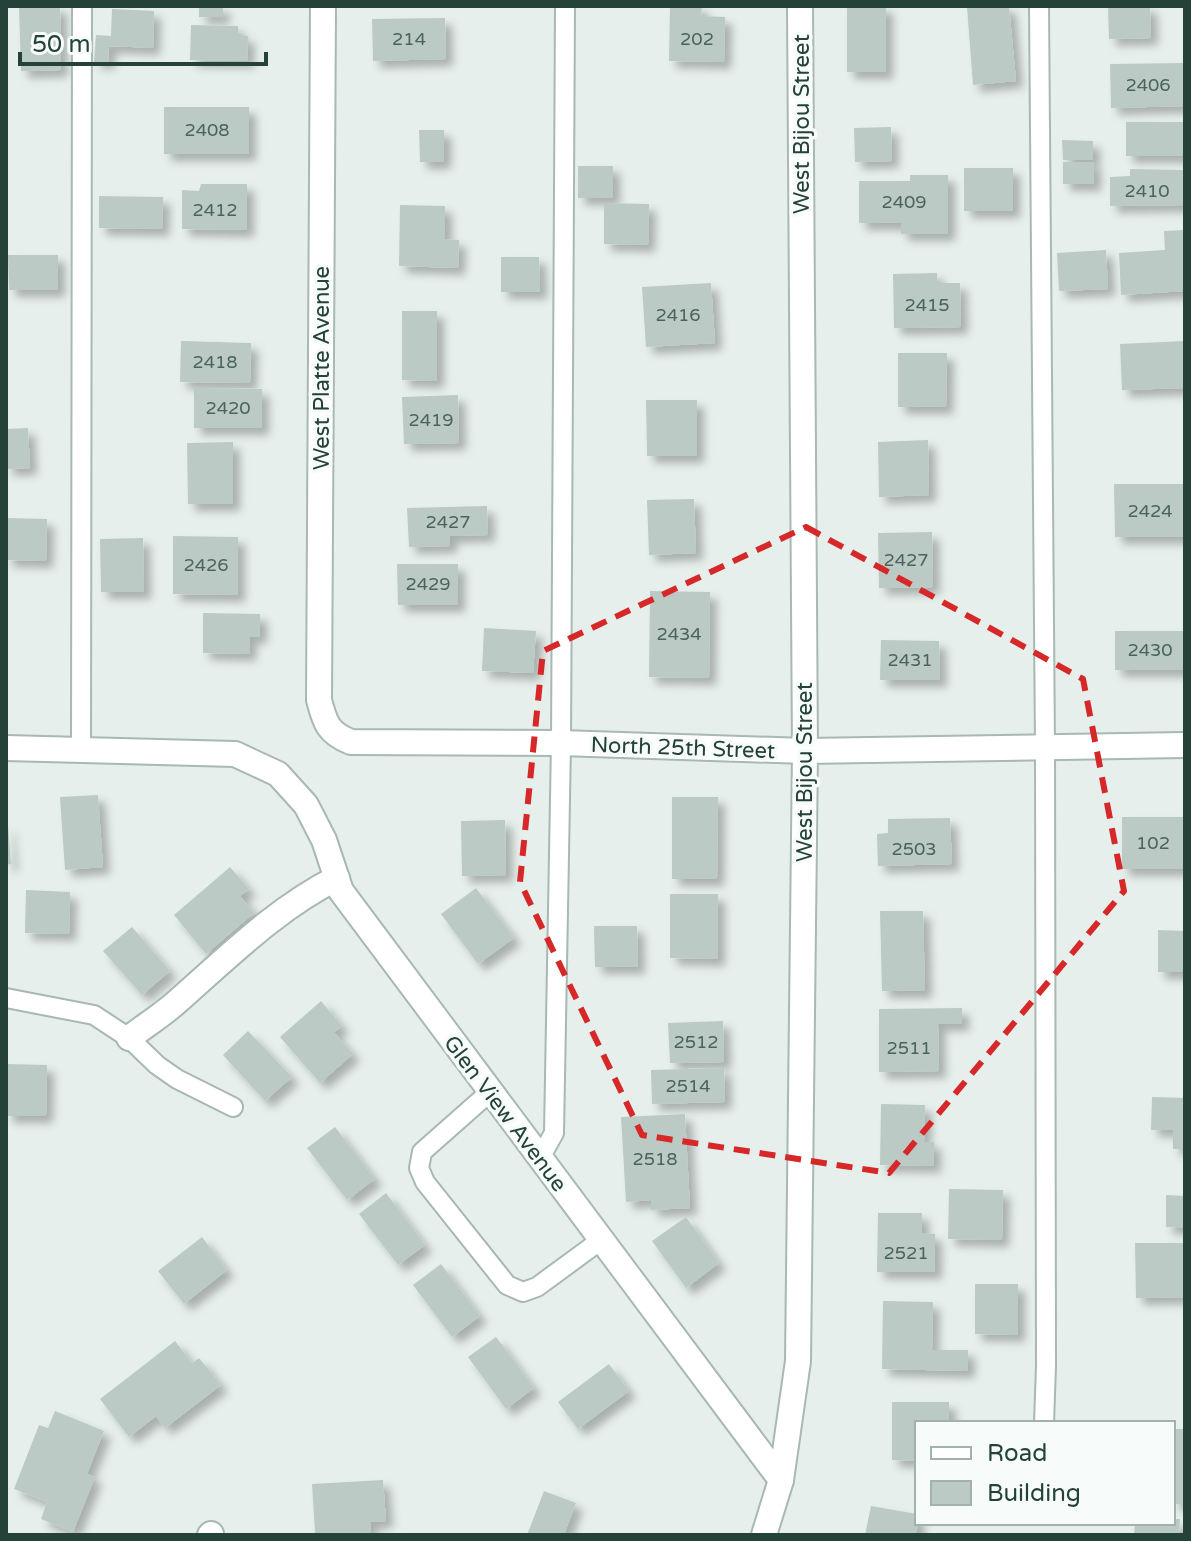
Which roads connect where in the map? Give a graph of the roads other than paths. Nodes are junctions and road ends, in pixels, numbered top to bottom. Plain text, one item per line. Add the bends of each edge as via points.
1 (82, 6) edge
2 (323, 6) edge
3 (565, 6) edge
4 (800, 6) edge
5 (1039, 6) edge
6 (329, 728) joint
7 (561, 743) junction
8 (1185, 745) edge
9 (1045, 747) junction
10 (6, 748) edge
11 (81, 750) junction
12 (805, 751) junction
13 (337, 878) junction
14 (6, 998) edge
15 (129, 1038) junction
16 (491, 1091) junction
17 (233, 1107) dead end
18 (540, 1158) junction
19 (601, 1240) junction
20 (1044, 1421) edge
21 (781, 1480) junction
22 (764, 1535) edge

1 - 11 lane
2 - 6 street, West Platte Avenue via 319,700
3 - 7 lane
4 - 12 street, West Bijou Street
5 - 9 lane
6 - 7 street, North 25th Street via 351,742
7 - 12 street, North 25th Street
7 - 18 lane via 554,1133
8 - 9 street, North 25th Street
9 - 12 street, North 25th Street
9 - 20 lane
10 - 11 street
11 - 13 street, Glen View Avenue via 235,754 278,774 306,805
12 - 21 street, West Bijou Street via 798,1361
13 - 15 street via 242,942
13 - 16 street, Glen View Avenue via 341,891
14 - 15 lane via 94,1015
15 - 17 lane via 177,1079
16 - 18 street, Glen View Avenue
16 - 19 lane via 422,1152 419,1168 425,1182 507,1285 523,1292
18 - 19 street, Glen View Avenue
19 - 21 street, Glen View Avenue
21 - 22 street, West Bijou Street

